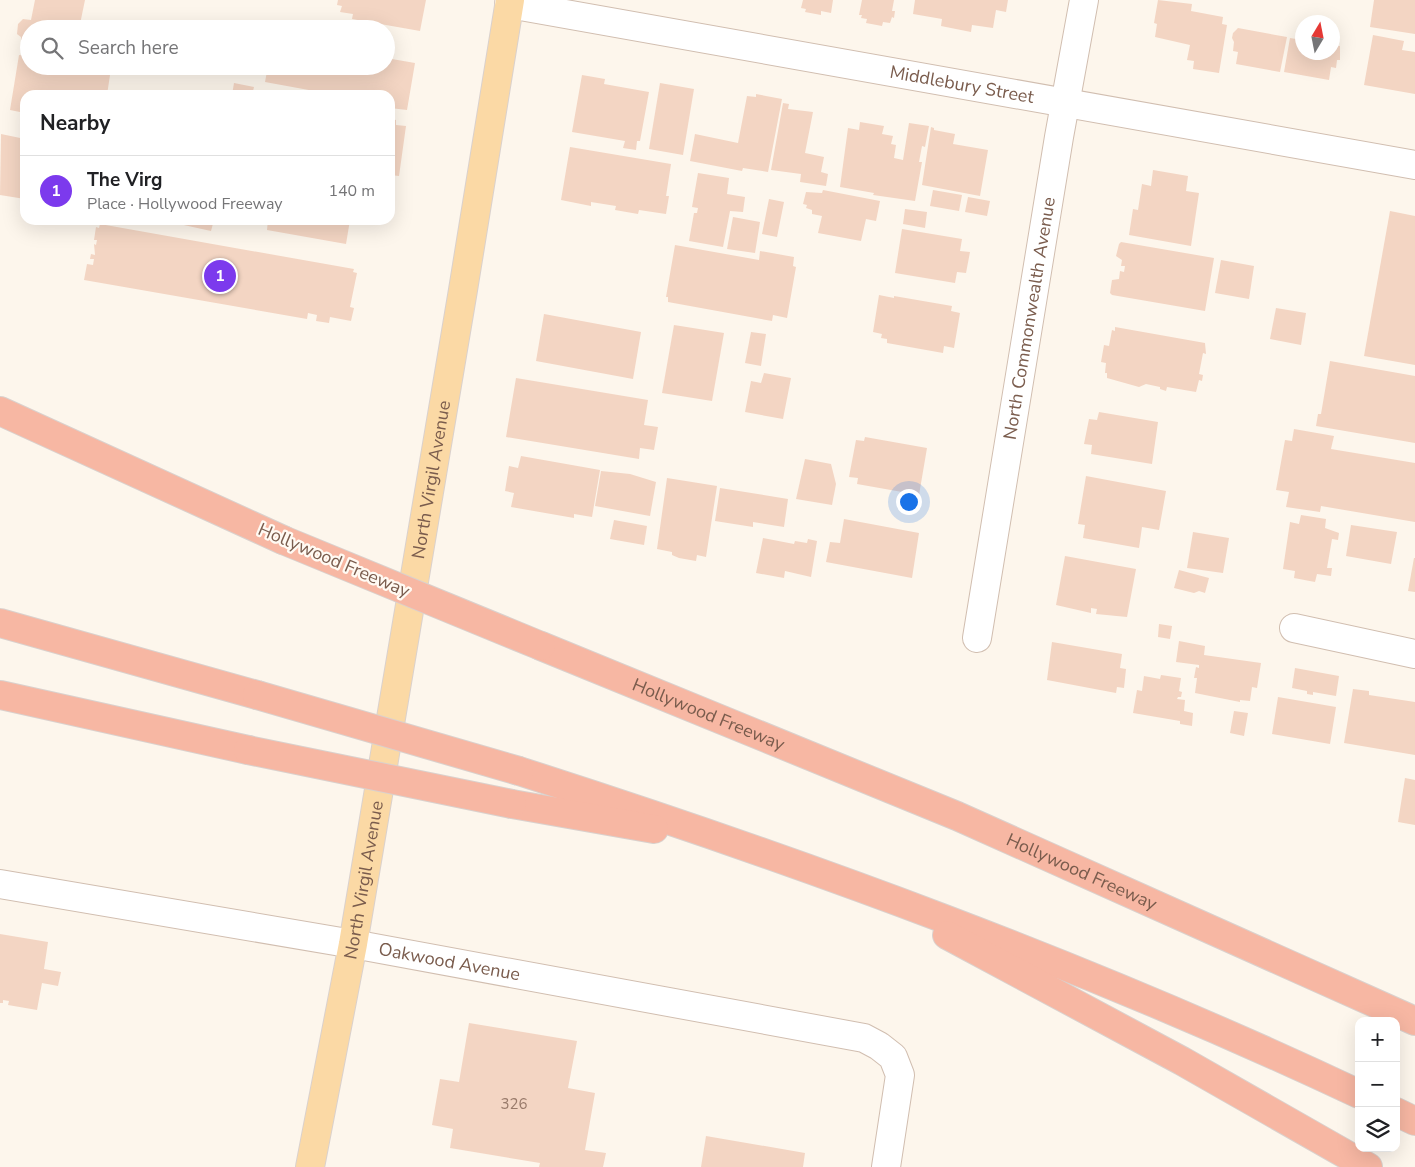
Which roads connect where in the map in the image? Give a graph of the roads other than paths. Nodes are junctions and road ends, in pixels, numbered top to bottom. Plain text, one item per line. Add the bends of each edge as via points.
1 (1084, 0) edge
2 (509, 2) edge
3 (1066, 103) junction
4 (1415, 165) edge
5 (0, 411) edge
6 (0, 623) edge
7 (1294, 628) dead end
8 (977, 638) dead end
9 (1415, 654) edge
10 (0, 695) edge
11 (744, 845) junction
12 (847, 881) junction
13 (0, 884) edge
14 (353, 944) junction
15 (1415, 1021) edge
16 (1349, 1090) edge
17 (1400, 1114) edge
18 (1415, 1121) edge
19 (310, 1167) edge
20 (886, 1167) edge
21 (1368, 1167) edge

1 - 3 street, North Commonwealth Avenue
2 - 3 street, Middlebury Street
2 - 14 main road, North Virgil Avenue
3 - 4 street, Middlebury Street
3 - 8 street, North Commonwealth Avenue
5 - 15 highway, Hollywood Freeway, bridge via 283,540 966,820
6 - 11 highway, bridge via 519,771
7 - 9 street
10 - 11 highway, bridge via 512,804
11 - 12 highway
12 - 16 highway via 1065,964
12 - 21 highway via 1182,1061
13 - 14 street, Oakwood Avenue
14 - 19 main road, North Virgil Avenue
14 - 20 street, Oakwood Avenue via 864,1038 893,1057 900,1075
17 - 18 highway

